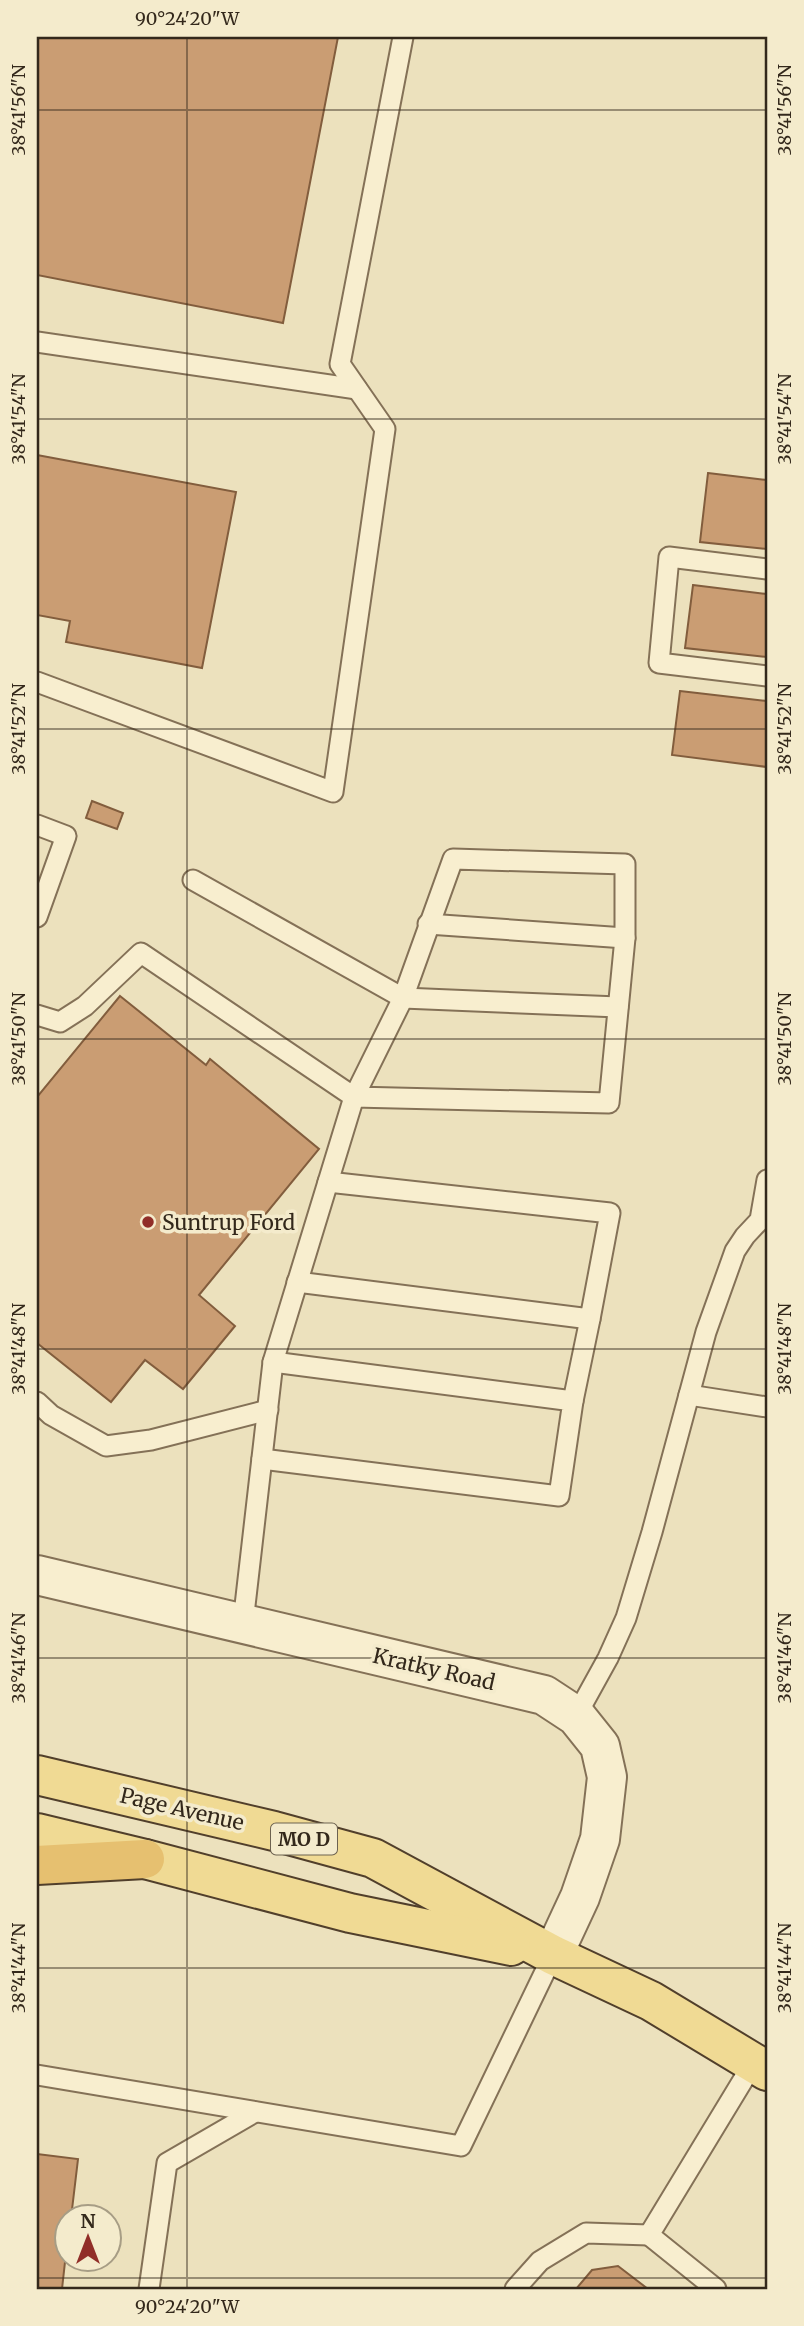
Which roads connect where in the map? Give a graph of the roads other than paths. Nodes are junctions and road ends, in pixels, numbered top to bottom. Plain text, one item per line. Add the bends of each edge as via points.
1 (403, 37) edge
2 (37, 342) edge
3 (358, 389) junction
4 (767, 569) edge
5 (767, 676) edge
6 (37, 682) edge
7 (37, 825) edge
8 (193, 880) dead end
9 (37, 917) edge
10 (428, 924) junction
11 (625, 937) junction
12 (402, 998) junction
13 (618, 1007) junction
14 (37, 1015) edge
15 (354, 1097) junction
16 (767, 1180) edge
17 (328, 1182) junction
18 (764, 1221) edge
19 (297, 1282) junction
20 (590, 1319) junction
21 (273, 1362) junction
22 (689, 1395) junction
23 (573, 1401) junction
24 (37, 1402) edge
25 (767, 1407) edge
26 (268, 1410) junction
27 (262, 1460) junction
28 (37, 1575) edge
29 (243, 1623) junction
30 (576, 1716) junction
31 (37, 1774) edge
32 (37, 1833) edge
33 (145, 1859) junction
34 (37, 1865) edge
35 (553, 1955) junction
36 (761, 2066) edge
37 (37, 2075) edge
38 (255, 2112) junction
39 (649, 2235) junction
40 (149, 2289) edge
41 (515, 2289) edge
42 (716, 2289) edge

1 - 3 lane via 340,364
2 - 3 lane
3 - 6 lane via 386,429 333,792
4 - 5 lane via 669,557 659,663
7 - 9 lane via 66,835
8 - 12 lane
10 - 11 lane
10 - 11 lane via 453,859 625,864
10 - 12 lane
11 - 13 lane
12 - 13 lane
12 - 15 lane
13 - 15 lane via 609,1102
14 - 15 lane via 60,1022 85,1006 141,953
15 - 17 lane
16 - 18 lane
17 - 19 lane
17 - 20 lane via 610,1213
18 - 22 lane via 745,1236 736,1251
19 - 20 lane
19 - 21 lane
20 - 23 lane
21 - 23 lane
21 - 26 lane
22 - 25 lane
22 - 30 lane via 626,1618
23 - 27 lane via 559,1496
24 - 26 lane via 106,1446 151,1440
26 - 27 lane
27 - 29 lane
28 - 29 street, Kratky Road
29 - 30 street, Kratky Road via 544,1695
30 - 35 street, Kratky Road via 600,1746 607,1777 600,1839
31 - 35 main road, Page Avenue / MO D via 373,1857
32 - 33 main road, Page Avenue / MO D
33 - 34 highway
33 - 35 main road, Page Avenue / MO D via 350,1913
35 - 36 main road, Page Avenue / MO D via 651,2001
35 - 38 lane via 461,2146
36 - 39 lane
37 - 38 lane
38 - 40 lane via 167,2163
39 - 41 lane via 586,2233 540,2261
39 - 42 lane

